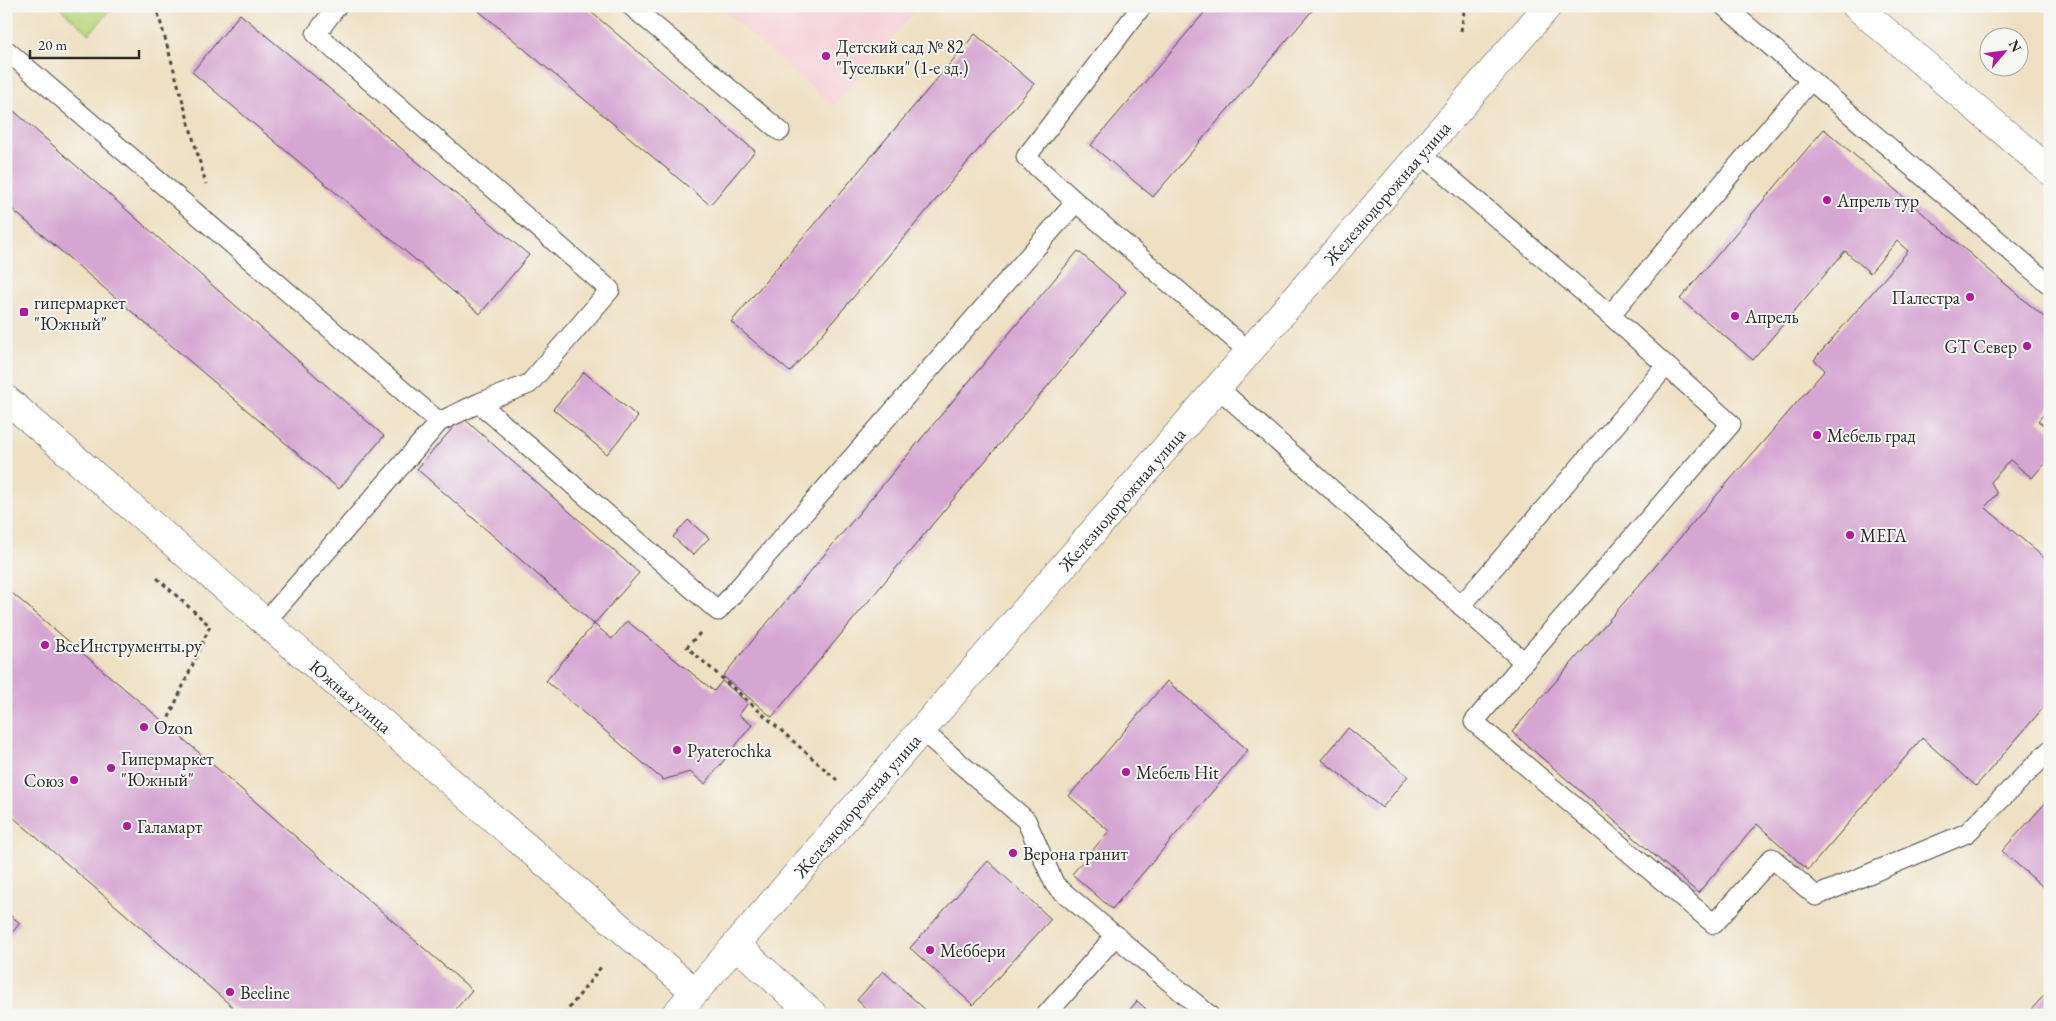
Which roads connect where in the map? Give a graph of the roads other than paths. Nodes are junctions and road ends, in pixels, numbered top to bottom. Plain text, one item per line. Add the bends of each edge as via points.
1 (337, 6) edge
2 (630, 6) edge
3 (1142, 6) edge
4 (1548, 6) edge
5 (1724, 6) edge
6 (1856, 6) edge
7 (6, 50) edge
8 (1811, 80) junction
9 (780, 131) dead end
10 (1421, 153) junction
11 (2050, 171) edge
12 (1076, 202) junction
13 (2050, 286) edge
14 (1610, 315) junction
15 (1248, 351) junction
16 (1666, 366) junction
17 (1217, 387) junction
18 (6, 399) edge
19 (479, 402) junction
20 (439, 422) junction
21 (1461, 606) junction
22 (266, 621) junction
23 (1524, 662) junction
24 (921, 730) junction
25 (2050, 750) edge
26 (1116, 935) junction
27 (736, 945) junction
28 (696, 992) junction
29 (675, 1015) edge
30 (814, 1015) edge
31 (1046, 1015) edge
32 (1209, 1015) edge

1 - 19 lane via 316,34 610,290 529,384
2 - 9 lane
3 - 12 lane via 1026,157
4 - 10 main road, Железнодорожная улица
5 - 8 lane
6 - 11 main road
7 - 20 lane
8 - 13 lane
8 - 14 lane
10 - 14 lane
10 - 15 main road, Железнодорожная улица
12 - 15 lane
12 - 19 lane via 718,612
14 - 16 lane
15 - 17 main road, Железнодорожная улица
16 - 21 lane
16 - 23 lane via 1731,424
17 - 21 lane
17 - 24 main road, Железнодорожная улица
18 - 22 main road, Южная улица
19 - 20 lane
20 - 22 lane
21 - 23 lane
22 - 28 main road, Южная улица
23 - 25 lane via 1474,722 1714,924 1772,858 1816,896 1967,833
24 - 26 lane via 1026,820 1055,885
24 - 27 main road, Железнодорожная улица
26 - 31 lane
26 - 32 lane
27 - 28 main road, Железнодорожная улица
27 - 30 main road
28 - 29 main road, Железнодорожная улица

